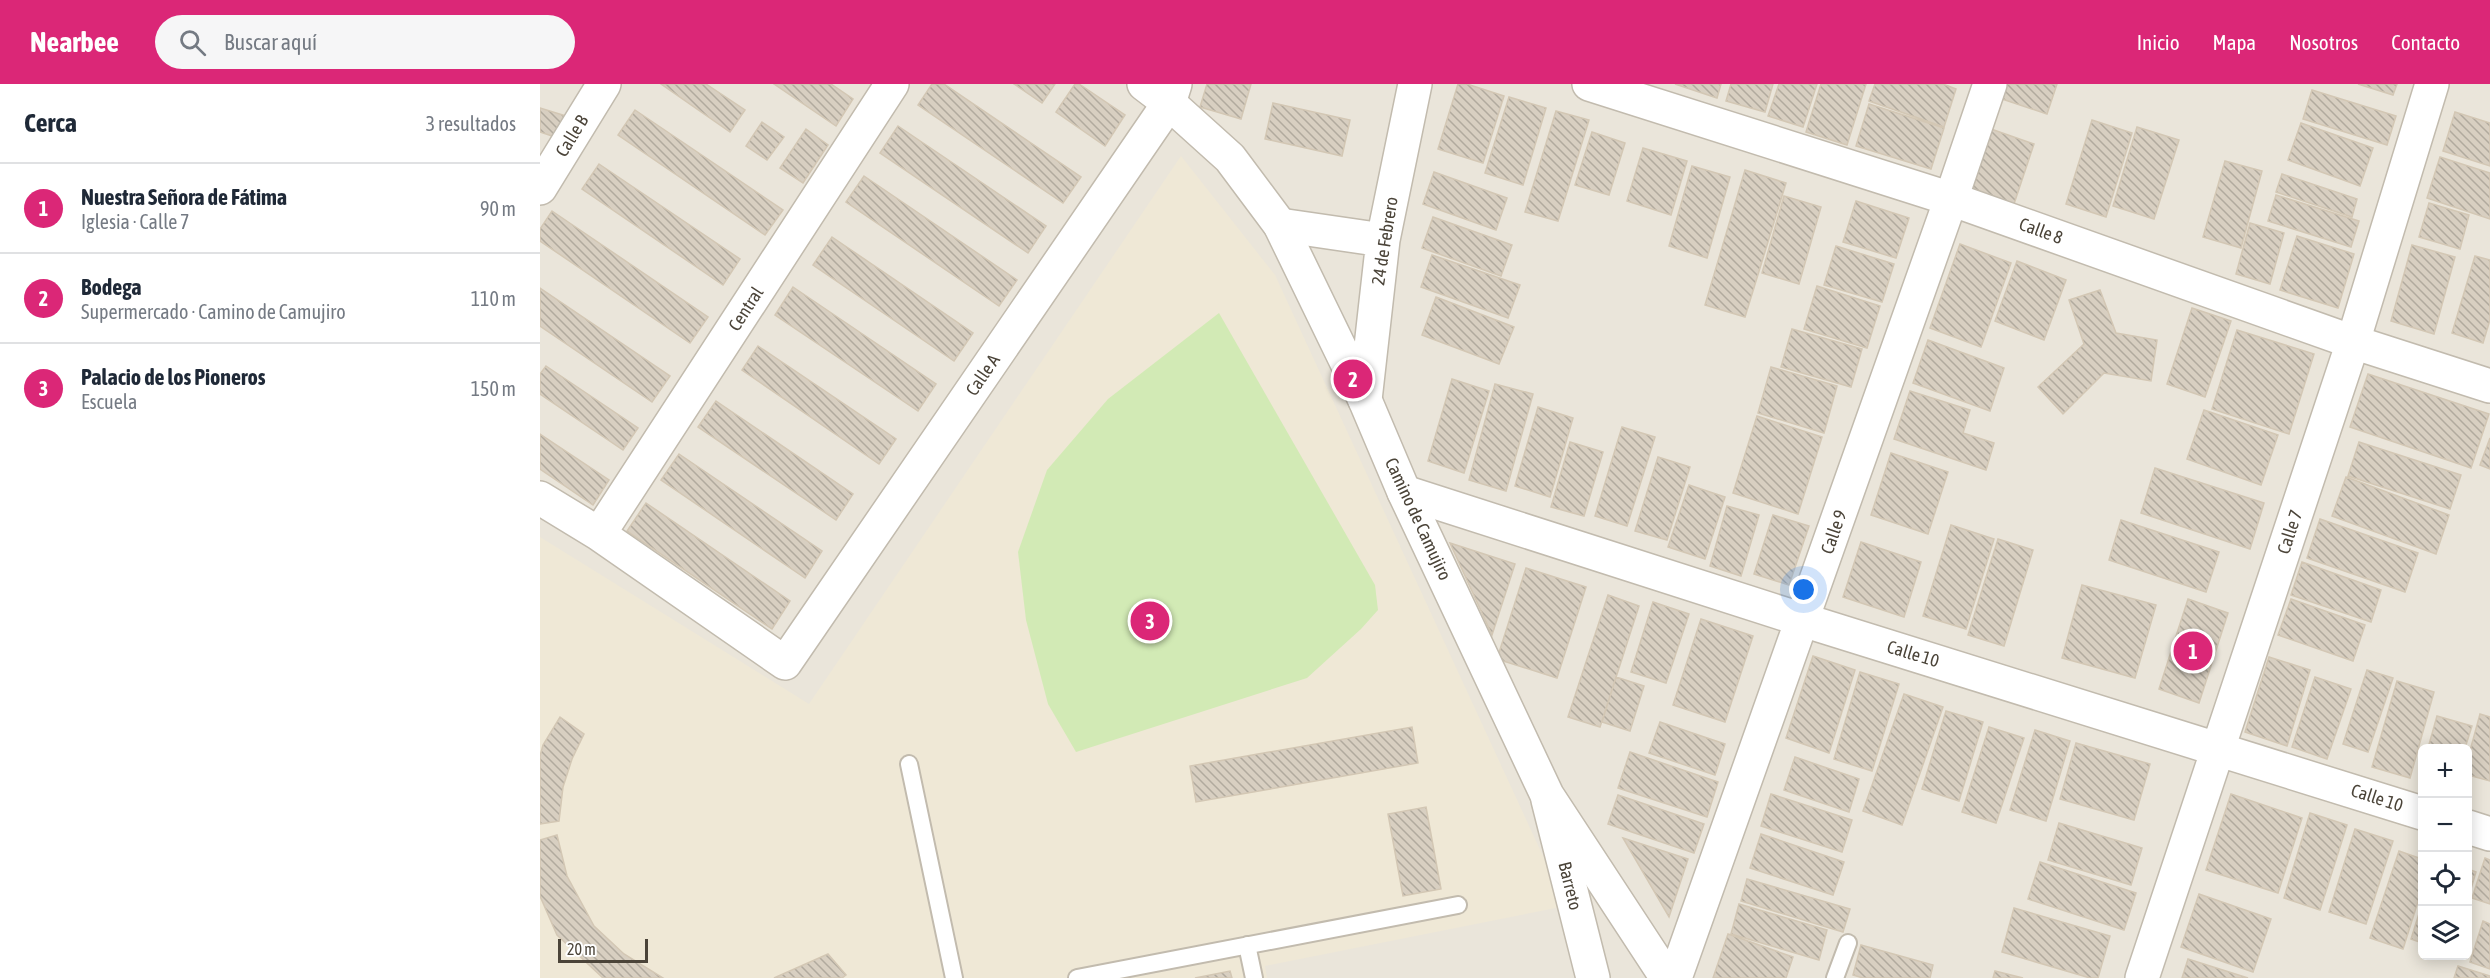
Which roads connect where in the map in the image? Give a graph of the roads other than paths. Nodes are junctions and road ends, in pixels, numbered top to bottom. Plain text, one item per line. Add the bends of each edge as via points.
1 (604, 84) edge
2 (892, 84) edge
3 (1415, 84) edge
4 (1589, 84) edge
5 (1990, 84) edge
6 (2432, 84) edge
7 (1163, 90) edge
8 (540, 188) edge
9 (1951, 199) junction
10 (1280, 225) junction
11 (1383, 240) junction
12 (2353, 342) junction
13 (2490, 386) edge
14 (1365, 400) junction
15 (1404, 492) junction
16 (540, 498) edge
17 (598, 534) junction
18 (1803, 620) junction
19 (2219, 748) junction
20 (909, 764) dead end
21 (1547, 795) junction
22 (2418, 812) edge
23 (2472, 828) edge
24 (2490, 834) edge
25 (1458, 905) dead end
26 (1848, 943) dead end
27 (1247, 945) junction
28 (954, 978) edge
29 (1077, 978) edge
30 (1254, 978) edge
31 (1593, 978) edge
32 (1667, 978) edge
33 (1675, 978) edge
34 (1835, 978) edge
35 (2142, 978) edge

1 - 8 street, Calle B
2 - 17 street, Central
3 - 11 street, 24 de Febrero
4 - 9 street, Calle 8
5 - 9 street, Calle 9
6 - 12 street, Calle 7
7 - 10 street, Camino de Camujiro via 1230,158
7 - 17 street, Calle A via 785,663
9 - 12 street, Calle 8
9 - 18 street, Calle 9
10 - 11 street
10 - 14 street, Camino de Camujiro
11 - 14 street, 24 de Febrero
12 - 13 street, Calle 8
12 - 19 street, Calle 7
14 - 15 street, Camino de Camujiro
15 - 18 street, Calle 10
15 - 21 street, Camino de Camujiro
16 - 17 street
18 - 19 street, Calle 10
18 - 33 street, Calle 9
19 - 22 street, Calle 10
19 - 35 street, Calle 7
20 - 28 lane
21 - 31 street, Barreto
21 - 32 street, Camino de Camujiro
23 - 24 street
25 - 27 lane
26 - 34 lane
27 - 29 lane
27 - 30 lane

